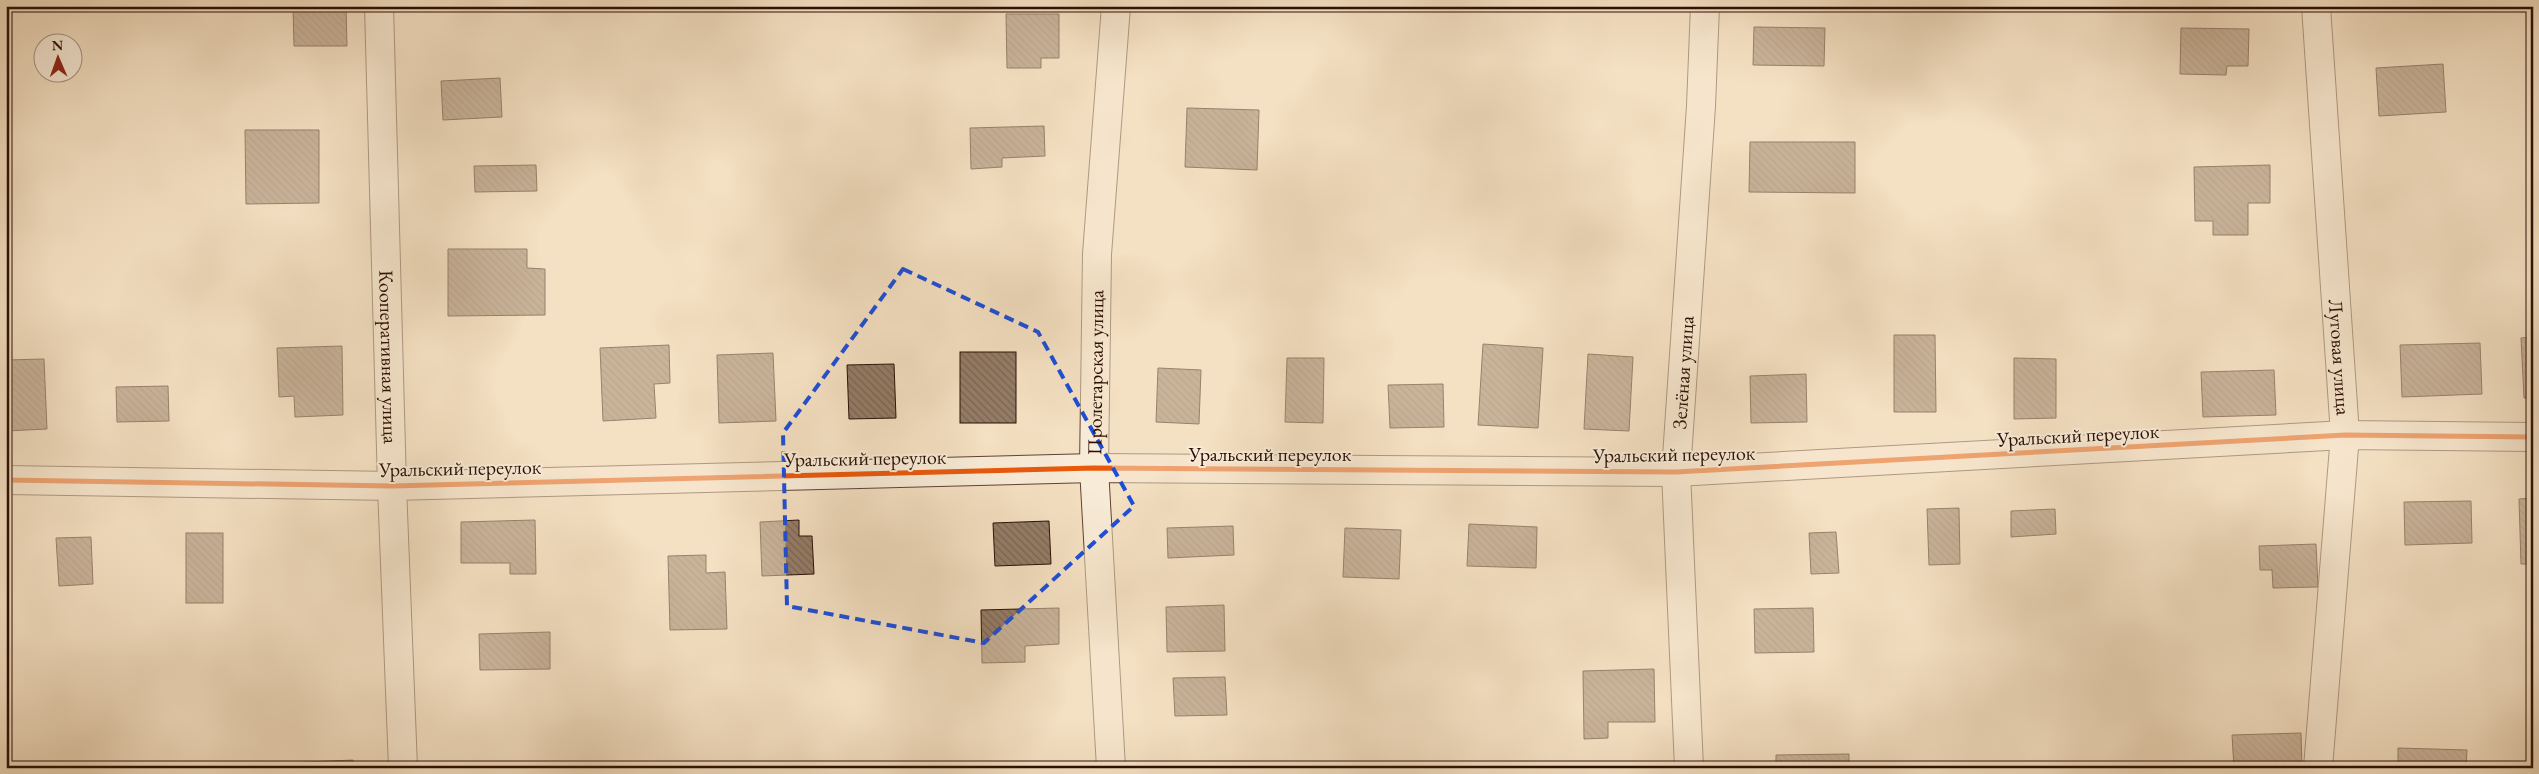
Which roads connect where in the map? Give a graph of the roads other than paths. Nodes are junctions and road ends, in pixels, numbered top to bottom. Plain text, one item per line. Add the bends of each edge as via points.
1 (379, 6) edge
2 (1116, 6) edge
3 (1704, 6) edge
4 (2316, 6) edge
5 (2344, 435) junction
6 (2533, 437) edge
7 (1094, 468) junction
8 (1676, 472) junction
9 (6, 480) edge
10 (392, 486) junction
11 (404, 768) edge
12 (1111, 768) edge
13 (1689, 768) edge
14 (2318, 768) edge

1 - 10 street, Кооперативная улица
2 - 7 street, Пролетарская улица via 1097,254
3 - 8 street, Зелёная улица via 1701,106
4 - 5 street, Луговая улица
5 - 6 street, Уральский переулок
5 - 8 street, Уральский переулок
5 - 14 street, Луговая улица
7 - 8 street, Уральский переулок
7 - 10 street, Уральский переулок
7 - 12 street, Пролетарская улица
8 - 13 street, Зелёная улица
9 - 10 street, Уральский переулок
10 - 11 street, Кооперативная улица

